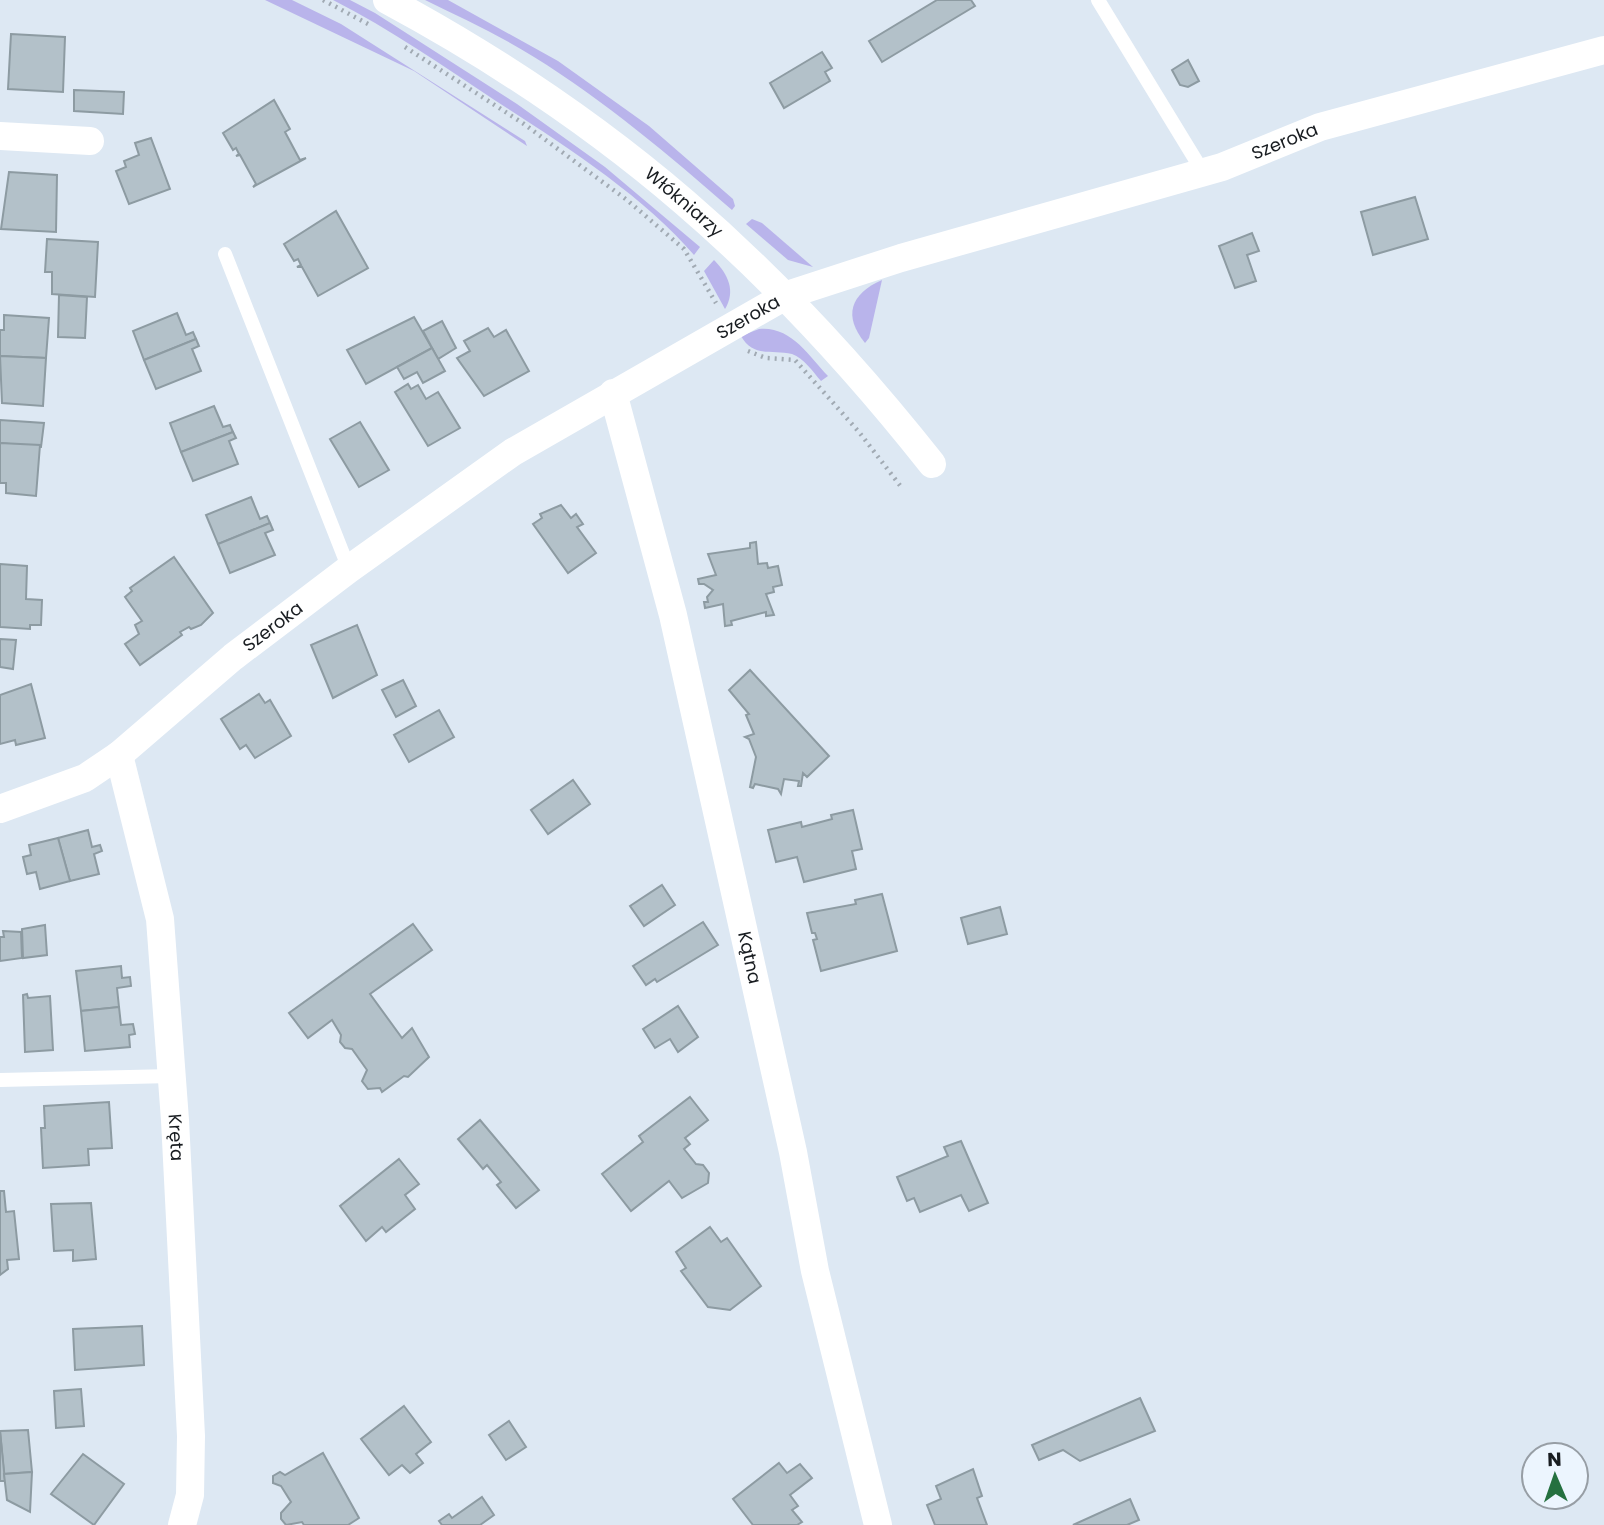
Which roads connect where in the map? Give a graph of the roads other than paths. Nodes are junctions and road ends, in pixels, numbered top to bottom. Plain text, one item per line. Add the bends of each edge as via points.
1 (387, 0) edge
2 (1098, 0) edge
3 (1604, 50) edge
4 (0, 136) edge
5 (90, 141) dead end
6 (1203, 172) junction
7 (225, 254) dead end
8 (787, 295) junction
9 (613, 393) junction
10 (932, 464) dead end
11 (349, 569) junction
12 (119, 755) junction
13 (0, 809) edge
14 (172, 1076) junction
15 (0, 1080) edge
16 (183, 1525) edge
17 (878, 1525) edge

1 - 8 street, Włókniarzy via 492,58 604,135
2 - 6 lane
3 - 6 street, Szeroka via 1320,127
4 - 5 street
6 - 8 street, Szeroka via 889,261
7 - 11 lane
8 - 9 street, Szeroka
8 - 10 street, Włókniarzy
9 - 11 street, Szeroka via 513,452
9 - 17 street, Kątna via 673,615 793,1152 815,1271
11 - 12 street, Szeroka via 233,657
12 - 13 street, Szeroka via 85,778
12 - 14 street, Kręta via 160,919
14 - 15 lane
14 - 16 street, Kręta via 191,1436 190,1495

